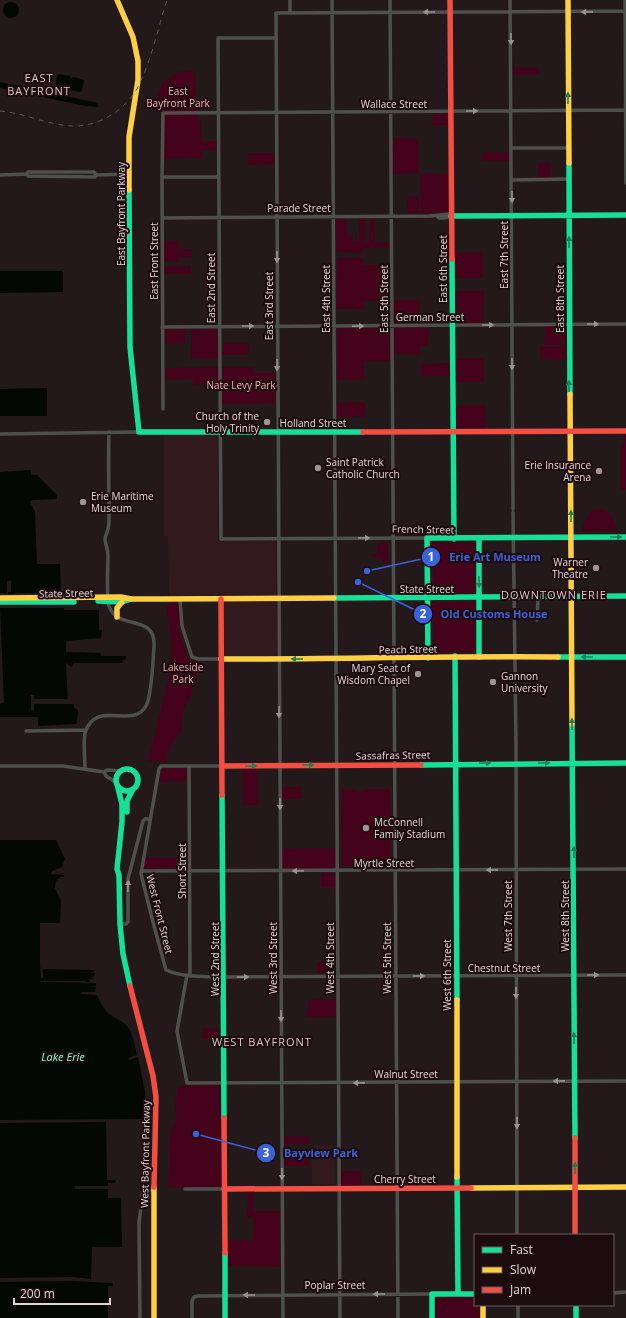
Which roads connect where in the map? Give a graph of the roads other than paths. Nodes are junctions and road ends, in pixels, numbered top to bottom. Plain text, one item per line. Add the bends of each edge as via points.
1 (117, 0) edge
2 (290, 0) edge
3 (332, 0) edge
4 (390, 0) edge
5 (450, 0) edge
6 (510, 0) edge
7 (568, 0) edge
8 (625, 0) edge
9 (626, 11) edge
10 (450, 12) junction
11 (511, 12) junction
12 (568, 12) junction
13 (290, 13) junction
14 (332, 13) junction
15 (390, 13) junction
16 (275, 38) junction
17 (626, 110) edge
18 (511, 111) junction
19 (568, 111) junction
20 (333, 112) junction
21 (391, 112) junction
22 (451, 112) junction
23 (162, 113) joint
24 (219, 113) junction
25 (276, 113) junction
26 (511, 148) junction
27 (568, 148) junction
28 (130, 174) junction
29 (0, 175) edge
30 (219, 177) junction
31 (162, 178) junction
32 (568, 179) junction
33 (511, 180) junction
34 (626, 184) edge
35 (626, 215) edge
36 (391, 216) junction
37 (451, 216) junction
38 (512, 216) junction
39 (569, 216) junction
40 (219, 217) junction
41 (334, 217) junction
42 (162, 218) junction
43 (276, 218) junction
44 (569, 324) junction
45 (626, 324) edge
46 (392, 325) junction
47 (452, 325) junction
48 (512, 325) junction
49 (219, 326) junction
50 (277, 326) junction
51 (334, 326) junction
52 (162, 327) junction
53 (163, 409) dead end
54 (453, 431) junction
55 (513, 431) junction
56 (570, 431) junction
57 (626, 431) edge
58 (109, 432) junction
59 (139, 432) junction
60 (335, 432) junction
61 (392, 432) junction
62 (220, 433) junction
63 (277, 433) junction
64 (0, 434) edge
65 (571, 536) junction
66 (626, 536) edge
67 (514, 537) junction
68 (278, 538) junction
69 (336, 538) junction
70 (393, 538) junction
71 (427, 538) junction
72 (479, 538) junction
73 (221, 539) joint
74 (454, 539) junction
75 (626, 596) edge
76 (479, 597) junction
77 (572, 597) junction
78 (0, 598) edge
79 (393, 598) junction
80 (427, 598) junction
81 (514, 598) junction
82 (538, 598) junction
83 (108, 599) junction
84 (131, 599) junction
85 (180, 599) junction
86 (221, 599) junction
87 (278, 599) junction
88 (336, 599) junction
89 (0, 602) edge
90 (122, 602) junction
91 (117, 617) junction
92 (537, 620) dead end
93 (455, 656) junction
94 (480, 656) junction
95 (515, 657) junction
96 (572, 657) junction
97 (626, 657) edge
98 (394, 658) junction
99 (428, 658) junction
100 (221, 659) junction
101 (279, 659) junction
102 (336, 659) junction
103 (86, 730) junction
104 (26, 731) dead end
105 (515, 763) junction
106 (573, 763) junction
107 (626, 763) edge
108 (394, 764) junction
109 (455, 764) junction
110 (280, 765) junction
111 (337, 765) junction
112 (0, 766) edge
113 (161, 766) joint
114 (189, 766) junction
115 (222, 766) junction
116 (85, 769) junction
117 (121, 771) junction
118 (104, 772) junction
119 (117, 784) junction
120 (133, 789) junction
121 (150, 819) junction
122 (626, 869) edge
123 (456, 870) junction
124 (516, 870) junction
125 (574, 870) junction
126 (141, 871) junction
127 (280, 871) junction
128 (337, 871) junction
129 (395, 871) junction
130 (190, 872) junction
131 (223, 872) junction
132 (119, 875) junction
133 (120, 924) junction
134 (166, 970) joint
135 (574, 975) junction
136 (626, 975) edge
137 (189, 976) junction
138 (396, 976) junction
139 (456, 976) junction
140 (516, 976) junction
141 (224, 977) junction
142 (281, 977) junction
143 (338, 977) junction
144 (574, 1081) junction
145 (626, 1081) edge
146 (396, 1082) junction
147 (457, 1082) junction
148 (517, 1082) junction
149 (224, 1083) junction
150 (281, 1083) junction
151 (339, 1083) junction
152 (517, 1187) junction
153 (574, 1187) junction
154 (626, 1187) edge
155 (339, 1188) junction
156 (397, 1188) junction
157 (457, 1188) junction
158 (185, 1189) dead end
159 (224, 1189) junction
160 (282, 1189) junction
161 (153, 1191) junction
162 (517, 1234) edge
163 (575, 1234) edge
164 (626, 1292) edge
165 (614, 1293) edge
166 (340, 1294) junction
167 (397, 1294) junction
168 (432, 1294) junction
169 (458, 1294) junction
170 (474, 1294) edge
171 (225, 1295) junction
172 (282, 1295) junction
173 (483, 1306) edge
174 (518, 1306) edge
175 (576, 1306) edge
176 (140, 1318) edge
177 (154, 1318) edge
178 (192, 1318) edge
179 (225, 1318) edge
180 (283, 1318) edge
181 (340, 1318) edge
182 (398, 1318) edge
183 (432, 1318) edge
184 (483, 1318) edge
185 (518, 1318) edge
186 (576, 1318) edge

1 - 28 main road, East Bayfront Parkway via 134,41 138,62 130,123
2 - 13 street
3 - 14 street, East 4th Street
4 - 15 street, East 5th Street
5 - 10 main road, East 6th Street
6 - 11 street, East 7th Street
7 - 12 main road, East 8th Street
8 - 9 street
9 -> 12 street
9 - 17 street
10 - 11 street
10 -> 15 street
10 - 22 main road, East 6th Street
11 - 12 street
11 -> 18 street, East 7th Street
19 -> 12 main road, East 8th Street
13 - 14 street
13 - 16 street, East 3rd Street via 276,13
14 - 15 street
14 - 20 street, East 4th Street
15 - 21 street, East 5th Street
16 - 24 street, East 2nd Street via 218,38
16 - 25 street, East 3rd Street
17 - 19 street, Wallace Street
17 - 34 street
18 - 19 street, Wallace Street
22 -> 18 street, Wallace Street
18 - 26 street, East 7th Street
19 - 27 main road, East 8th Street
20 - 21 street, Wallace Street
20 - 25 street, Wallace Street
20 - 41 street, East 4th Street
21 - 22 street, Wallace Street
21 - 36 street, East 5th Street
22 - 37 main road, East 6th Street
23 - 24 street, Wallace Street
23 - 31 street, East Front Street
24 - 25 street, Wallace Street
24 - 30 street, East 2nd Street
25 - 43 street, East 3rd Street
26 - 27 street
26 - 33 street, East 7th Street
27 - 32 main road, East 8th Street
28 - 29 street via 95,177
28 - 59 main road, East Bayfront Parkway via 130,347
30 - 31 street
30 - 40 street, East 2nd Street
31 - 42 street, East Front Street
32 - 33 street
32 - 39 main road, East 8th Street
33 -> 38 street, East 7th Street
35 - 39 main road, Parade Street
36 - 37 street, Parade Street
36 - 41 street, Parade Street
36 - 46 street, East 5th Street
37 - 38 main road, Parade Street
37 - 47 main road, East 6th Street
38 - 39 main road, Parade Street
38 - 48 street, East 7th Street
44 -> 39 main road, East 8th Street
40 - 42 street, Parade Street
40 - 43 street, Parade Street
40 - 49 street, East 2nd Street
41 - 43 street, Parade Street
41 - 51 street, East 4th Street
42 - 52 street, East Front Street
43 -> 50 street, East 3rd Street
44 -> 45 street, German Street
44 - 48 street, German Street
56 -> 44 main road, East 8th Street
46 - 47 street, German Street
51 -> 46 street, German Street
46 - 61 street, East 5th Street
47 -> 48 street, German Street
47 - 54 main road, East 6th Street
48 -> 55 street, East 7th Street
49 -> 50 street, German Street
49 - 52 street, German Street
49 - 62 street, East 2nd Street
50 - 51 street, German Street
50 -> 63 street, East 3rd Street
51 - 60 street, East 4th Street
52 - 53 street, East Front Street
54 - 55 main road, Holland Street
54 - 61 main road, Holland Street
54 - 74 main road, East 6th Street
55 - 56 main road, Holland Street
55 - 67 street, East 7th Street
56 - 57 main road, Holland Street
65 -> 56 main road, East 8th Street
58 - 59 street, Holland Street
58 - 64 street, Holland Street
58 - 83 street via 109,525 105,538 108,551
59 - 62 main road, Holland Street
60 - 61 main road, Holland Street
60 - 63 main road, Holland Street
60 - 69 street, East 4th Street
61 - 70 street, East 5th Street
62 - 63 main road, Holland Street
62 - 73 street, East 2nd Street
63 - 68 street, East 3rd Street
65 -> 66 main road, French Street
65 - 67 main road, French Street
65 - 77 main road, East 8th Street
67 - 72 main road, French Street
67 - 81 street, East 7th Street
68 - 69 street, French Street
68 - 73 street, French Street
68 - 87 street, East 3rd Street
69 -> 70 street, French Street
69 - 88 street, East 4th Street
70 - 71 street, French Street
70 - 79 street, East 5th Street
71 - 74 main road, French Street
71 - 80 main road
72 - 74 main road, French Street
72 -> 76 main road
75 - 77 main road, State Street
76 - 80 main road, State Street
76 - 81 main road, State Street
76 - 94 main road
77 - 82 main road, State Street
77 - 96 main road, West 8th Street
78 - 83 main road, State Street
79 - 80 main road, State Street
79 - 88 main road, State Street
79 - 98 street, West 5th Street
80 - 99 main road
81 - 82 main road, State Street
81 - 95 street, West 7th Street
82 - 92 street
83 - 84 main road, State Street
83 - 89 main road, State Street
83 - 90 main road, State Street
83 - 91 street via 111,610
84 - 85 main road, State Street
84 - 90 main road, State Street
85 - 86 main road, State Street
85 - 100 street, Peach Street via 182,626 192,656 199,659
86 - 87 main road, State Street
86 - 100 main road, West 2nd Street
87 - 88 main road, State Street
87 - 101 street, West 3rd Street
88 - 102 street, West 4th Street
90 - 91 main road via 117,608
91 - 103 street via 126,622 142,625 149,630 153,638 148,701 143,709 130,716 100,716 93,720
93 - 94 main road, Peach Street
93 - 99 main road, Peach Street
93 - 109 main road, West 6th Street
94 - 95 main road, Peach Street
95 - 96 main road, Peach Street
95 - 105 street, West 7th Street
97 -> 96 main road, Peach Street
106 -> 96 main road, West 8th Street
98 - 99 main road, Peach Street
98 - 102 main road, Peach Street
98 - 108 street, West 5th Street
100 - 101 main road, Peach Street
100 - 115 main road, West 2nd Street
102 -> 101 main road, Peach Street
101 -> 110 street, West 3rd Street
102 - 111 street, West 4th Street
103 - 104 street
103 - 116 street
105 -> 106 main road, Sassafras Street
109 -> 105 main road, Sassafras Street
105 - 124 street, West 7th Street
106 - 107 main road, Sassafras Street
125 -> 106 main road, West 8th Street
108 - 109 main road, Sassafras Street
108 - 111 main road, Sassafras Street
108 - 129 street, West 5th Street
109 - 123 main road, West 6th Street
110 -> 111 main road, Sassafras Street
115 -> 110 main road, Sassafras Street
110 -> 127 street, West 3rd Street
111 - 128 street, West 4th Street
112 - 116 street
113 - 114 street, Sassafras Street
113 - 121 street, West Front Street
114 - 115 street, Sassafras Street
114 - 130 street, Short Street
115 - 131 main road, West 2nd Street
116 - 118 street
117 - 118 street
117 - 119 main road via 117,776
117 - 120 main road via 130,769 137,774 138,782
118 - 119 street
119 - 120 main road via 124,790
119 - 132 main road, West Bayfront Parkway via 122,804 117,869
120 - 132 main road, West Bayfront Parkway via 127,801 122,871
121 - 126 street, West Front Street
133 -> 121 street via 128,922 128,878 143,821
122 - 125 street, Myrtle Street
124 -> 123 street, Myrtle Street
123 - 129 street, Myrtle Street
123 - 139 main road, West 6th Street
124 - 125 street, Myrtle Street
124 - 140 street, West 7th Street
125 - 135 main road, West 8th Street
126 - 130 street, Myrtle Street
126 - 134 street, West Front Street
128 -> 127 street, Myrtle Street
127 - 131 street, Myrtle Street
127 - 142 street, West 3rd Street
128 - 129 street, Myrtle Street
128 - 143 street, West 4th Street
129 - 138 street, West 5th Street
130 - 131 street, Myrtle Street
130 - 137 street, Short Street
131 - 141 main road, West 2nd Street
132 - 133 main road, West Bayfront Parkway
133 - 161 main road, West Bayfront Parkway via 129,981 155,1091
134 - 137 street, Chestnut Street
135 -> 136 street, Chestnut Street
135 - 140 street, Chestnut Street
144 -> 135 main road, West 8th Street
137 - 141 street, Chestnut Street
137 - 149 street, Walnut Street via 177,1031 187,1083
138 -> 139 street, Chestnut Street
138 - 143 street, Chestnut Street
138 - 146 street, West 5th Street
139 - 140 street, Chestnut Street
139 - 147 main road, West 6th Street
140 -> 148 street, West 7th Street
141 -> 142 street, Chestnut Street
141 - 149 main road, West 2nd Street
142 - 143 street, Chestnut Street
142 -> 150 street, West 3rd Street
143 - 151 street, West 4th Street
144 - 145 street, Walnut Street
144 -> 148 street, Walnut Street
153 -> 144 main road, West 8th Street
146 - 147 street, Walnut Street
146 -> 151 street, Walnut Street
146 - 156 street, West 5th Street
147 - 148 street, Walnut Street
147 - 157 main road, West 6th Street
148 -> 152 street, West 7th Street
149 - 150 street, Walnut Street
149 - 159 main road, West 2nd Street
150 - 151 street, Walnut Street
150 -> 160 street, West 3rd Street
151 - 155 street, West 4th Street
152 - 153 main road, Cherry Street
152 - 157 main road, Cherry Street
152 - 162 street, West 7th Street
153 - 154 main road, Cherry Street
153 - 163 main road, West 8th Street
155 - 156 main road, Cherry Street
155 - 160 main road, Cherry Street
155 - 166 street, West 4th Street
156 - 157 main road, Cherry Street
156 - 167 street, West 5th Street
157 - 169 main road, West 6th Street
158 - 159 street, Cherry Street
159 - 160 main road, Cherry Street
159 - 171 main road, West 2nd Street
160 - 172 street, West 3rd Street
161 - 176 street via 143,1190 139,1223
161 - 177 main road, West Bayfront Parkway
164 - 165 street
167 -> 166 street, Poplar Street
166 - 172 street, Poplar Street
166 - 181 street, West 4th Street
167 - 168 street, Poplar Street
167 - 182 street, West 5th Street
168 - 169 main road, Poplar Street
168 - 183 main road
169 - 170 main road, Poplar Street
172 -> 171 street, Poplar Street
171 - 178 street, Poplar Street via 194,1297
171 - 179 main road, West 2nd Street
172 - 180 street, West 3rd Street
173 - 184 main road
174 - 185 street
175 - 186 main road

